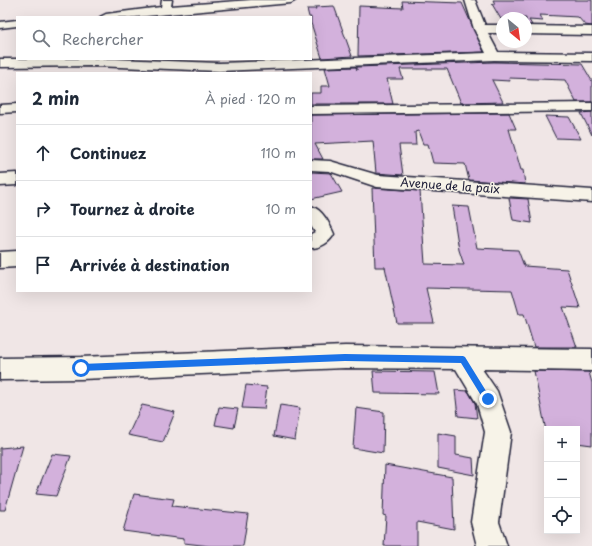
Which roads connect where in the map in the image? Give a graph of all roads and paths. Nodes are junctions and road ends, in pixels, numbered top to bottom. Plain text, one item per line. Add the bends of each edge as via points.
1 (291, 0) edge
2 (470, 0) edge
3 (169, 9) edge
4 (114, 16) edge
5 (16, 23) edge
6 (0, 25) edge
7 (480, 29) junction
8 (496, 29) edge
9 (532, 30) edge
10 (592, 31) edge
11 (494, 56) junction
12 (592, 57) edge
13 (191, 62) edge
14 (0, 63) edge
15 (592, 107) edge
16 (16, 108) edge
17 (0, 109) edge
18 (312, 110) edge
19 (312, 165) edge
20 (16, 179) edge
21 (0, 180) edge
22 (592, 196) edge
23 (312, 214) edge
24 (312, 241) edge
25 (16, 259) edge
26 (0, 260) edge
27 (463, 360) junction
28 (592, 360) edge
29 (0, 369) edge
30 (492, 546) edge

1 - 3 street
2 - 7 street
3 - 4 street
5 - 6 street
7 - 8 street
7 - 11 street
9 - 10 street
11 - 12 street
11 - 13 street via 219,67
13 - 14 street
15 - 18 street
16 - 17 street
19 - 22 street, Avenue de la paix via 330,166 377,181
20 - 21 street
23 - 24 street via 325,234
25 - 26 street
27 - 28 street
27 - 29 street via 345,357
27 - 30 street via 488,399 498,432 485,522

